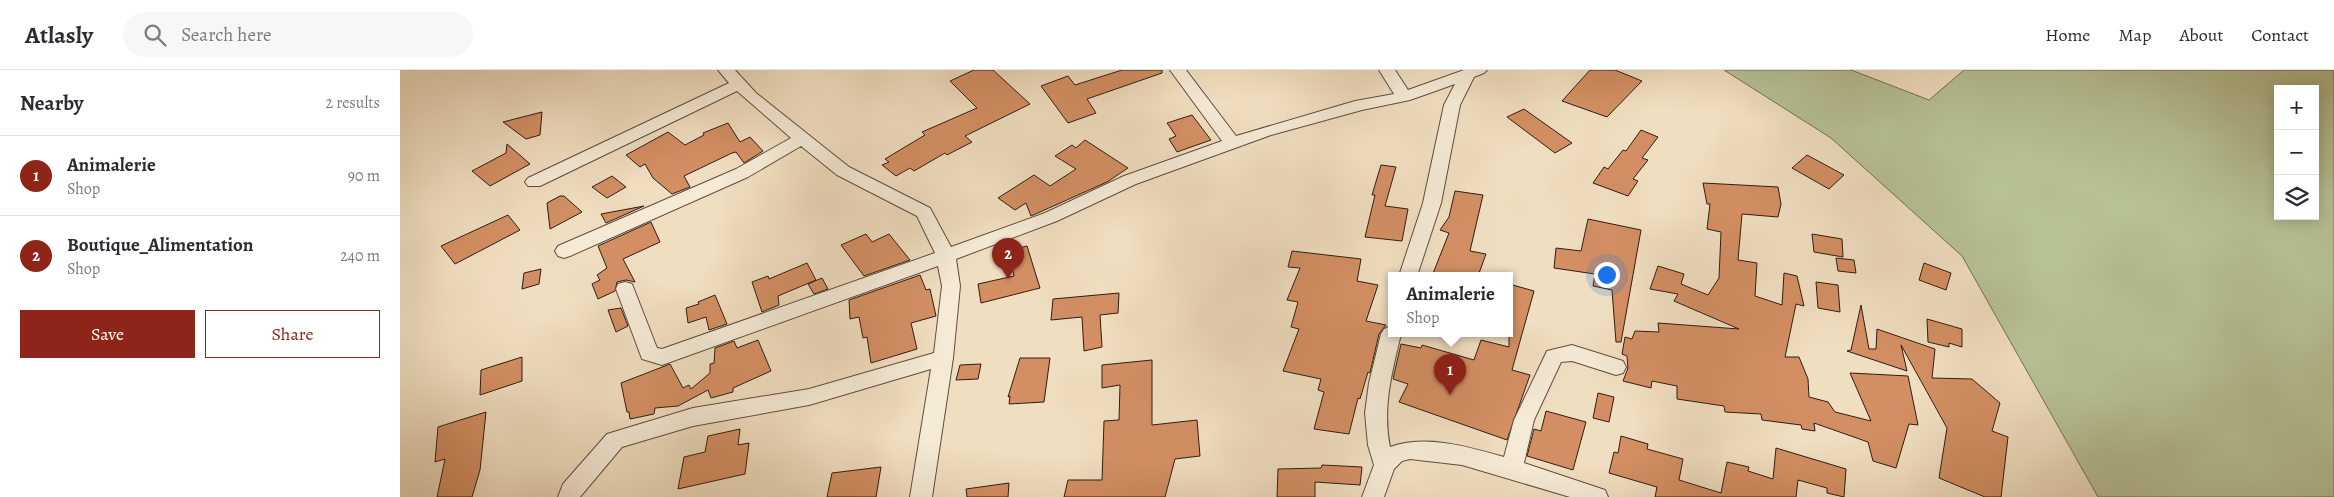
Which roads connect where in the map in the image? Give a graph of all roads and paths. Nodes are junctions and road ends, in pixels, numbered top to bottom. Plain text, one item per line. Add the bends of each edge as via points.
1 (726, 70) edge
2 (1178, 70) edge
3 (1387, 70) edge
4 (1473, 73) edge
5 (739, 84) junction
6 (1404, 97) junction
7 (803, 138) junction
8 (1233, 144) junction
9 (534, 182) dead end
10 (564, 251) dead end
11 (946, 256) junction
12 (1409, 272) edge
13 (625, 289) dead end
14 (1390, 337) edge
15 (943, 358) junction
16 (1616, 367) dead end
17 (1384, 463) junction
18 (1512, 468) junction
19 (569, 497) edge
20 (921, 497) edge
21 (1373, 497) edge
22 (1597, 497) edge

1 - 5 street
2 - 8 street
3 - 6 street
4 - 6 street
4 - 12 street via 1452,105 1432,203
5 - 7 street
5 - 9 street
6 - 8 street via 1265,131
7 - 10 street via 742,174
7 - 11 street via 843,171 924,212
8 - 11 street via 1130,180 1051,217
11 - 13 street via 662,357 649,353
11 - 15 street via 951,286
14 - 17 street via 1374,410 1376,441
15 - 19 street via 809,397 693,416 615,440
15 - 20 street
16 - 18 street via 1572,353 1554,357 1524,420
17 - 18 street via 1397,452 1414,449
17 - 21 street
18 - 22 street

